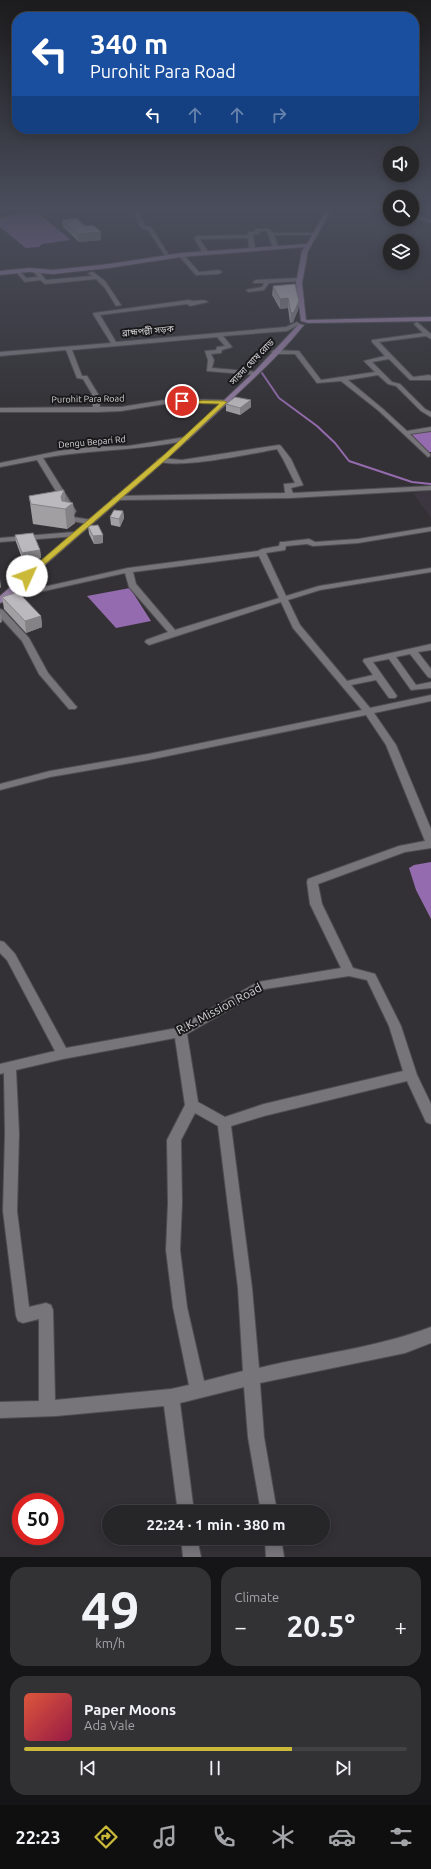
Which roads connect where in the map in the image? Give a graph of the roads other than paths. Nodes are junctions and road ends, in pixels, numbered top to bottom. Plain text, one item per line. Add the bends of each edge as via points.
1 (43, 280) edge
2 (69, 280) edge
3 (99, 280) edge
4 (299, 280) joint
5 (256, 282) dead end
6 (267, 282) junction
7 (249, 290) dead end
8 (205, 302) dead end
9 (118, 305) dead end
10 (431, 319) edge
11 (303, 323) junction
12 (431, 323) edge
13 (417, 324) junction
14 (218, 334) junction
15 (430, 336) edge
16 (114, 343) junction
17 (68, 347) junction
18 (274, 352) junction
19 (0, 354) edge
20 (390, 357) junction
21 (256, 372) junction
22 (380, 373) junction
23 (431, 378) edge
24 (343, 379) junction
25 (224, 402) junction
26 (0, 410) edge
27 (97, 410) junction
28 (431, 415) edge
29 (431, 429) edge
30 (406, 433) junction
31 (186, 439) junction
32 (428, 455) dead end
33 (39, 457) junction
34 (161, 460) junction
35 (0, 465) edge
36 (431, 488) edge
37 (290, 496) junction
38 (117, 498) junction
39 (88, 522) junction
40 (431, 529) edge
41 (74, 534) junction
42 (0, 540) edge
43 (262, 553) junction
44 (128, 570) junction
45 (431, 570) edge
46 (283, 598) junction
47 (2, 599) edge
48 (0, 612) edge
49 (173, 633) junction
50 (149, 642) dead end
51 (431, 647) edge
52 (412, 651) junction
53 (390, 656) junction
54 (431, 676) edge
55 (378, 677) junction
56 (345, 684) junction
57 (431, 685) edge
58 (392, 696) dead end
59 (431, 698) edge
60 (72, 707) dead end
61 (368, 711) junction
62 (0, 787) edge
63 (431, 843) edge
64 (0, 945) edge
65 (349, 971) junction
66 (180, 1032) junction
67 (63, 1054) junction
68 (5, 1068) edge
69 (411, 1075) junction
70 (192, 1104) junction
71 (431, 1118) edge
72 (224, 1123) junction
73 (431, 1335) edge
74 (251, 1379) junction
75 (198, 1391) junction
76 (171, 1397) junction
77 (47, 1407) junction
78 (0, 1410) edge
79 (185, 1505) edge
80 (268, 1505) edge
81 (190, 1545) edge
82 (274, 1545) edge
83 (192, 1557) edge
84 (275, 1557) edge

1 - 2 street via 45,282
3 - 9 street via 109,289
4 - 6 street
4 - 11 main road
5 - 6 street
6 - 7 street via 264,288
8 - 16 street via 96,314
10 - 11 main road
11 - 13 main road
11 - 14 street, ব্রাহ্মপল্লী সড়ক via 287,329
11 - 18 main road, সারদা ঘোষ রোড
12 - 13 main road
13 - 15 street
14 - 16 street, ব্রাহ্মপল্লী সড়ক
14 - 21 street via 229,347 219,348 220,352 207,352 211,360 209,370
15 - 20 street via 374,341
16 - 17 street, ব্রাহ্মপল্লী সড়ক
17 - 19 street, ব্রাহ্মপল্লী সড়ক
17 - 27 street via 80,378 84,377 95,394
18 - 21 main road, সারদা ঘোষ রোড
18 - 24 street via 297,352 320,382
20 - 22 street via 367,361
20 - 23 street via 412,379
21 - 25 main road, সারদা ঘোষ রোড
22 - 24 street
22 - 28 street via 390,383 398,385
24 - 30 street
25 - 27 street, Purohit Para Road via 171,401
25 - 31 main road, সারদা ঘোষ রোড
26 - 27 street, Purohit Para Road
29 - 30 street
30 - 32 street
31 - 33 street, Dengu Bepari Rd
31 - 34 main road, সারদা ঘোষ রোড
33 - 35 street, Dengu Bepari Rd
33 - 39 street via 72,511 68,518
34 - 37 street via 182,462 279,447 299,485 287,486
34 - 38 main road, সারদা ঘোষ রোড
36 - 37 street
37 - 38 street
38 - 39 main road, সারদা ঘোষ রোড
39 - 41 main road, সারদা ঘোষ রোড
40 - 43 street via 358,541 283,544 282,548
41 - 42 street
41 - 47 main road, সারদা ঘোষ রোড
43 - 44 street
43 - 46 street
44 - 47 street
44 - 49 street via 132,584
45 - 46 street via 319,588
46 - 49 street
46 - 56 street via 296,626
48 - 60 street via 26,640 44,674
49 - 50 street
51 - 52 street
52 - 53 street
52 - 54 street
53 - 55 street via 367,662
53 - 57 street via 414,688
55 - 56 street
55 - 58 street
56 - 61 street
59 - 61 street
61 - 62 street via 148,757 50,774
61 - 63 street via 391,745
63 - 65 street via 403,849 312,882 316,904
64 - 67 street via 11,957
65 - 66 street, R.K. Mission Road via 262,985
65 - 69 street, R.K. Mission Road via 371,976 396,1026
66 - 67 street, R.K. Mission Road
66 - 70 street
67 - 68 street, R.K. Mission Road
68 - 77 street via 12,1133 10,1211 14,1253 23,1316 46,1310
69 - 71 street, R.K. Mission Road
69 - 72 street via 264,1110
70 - 72 street
70 - 75 street via 174,1140 176,1203 173,1250 180,1307
72 - 74 street via 245,1288
73 - 74 street via 405,1345 293,1367
74 - 75 street
74 - 80 street via 256,1437
75 - 76 street
76 - 77 street
76 - 79 street
77 - 78 street
81 - 83 street
82 - 84 street

